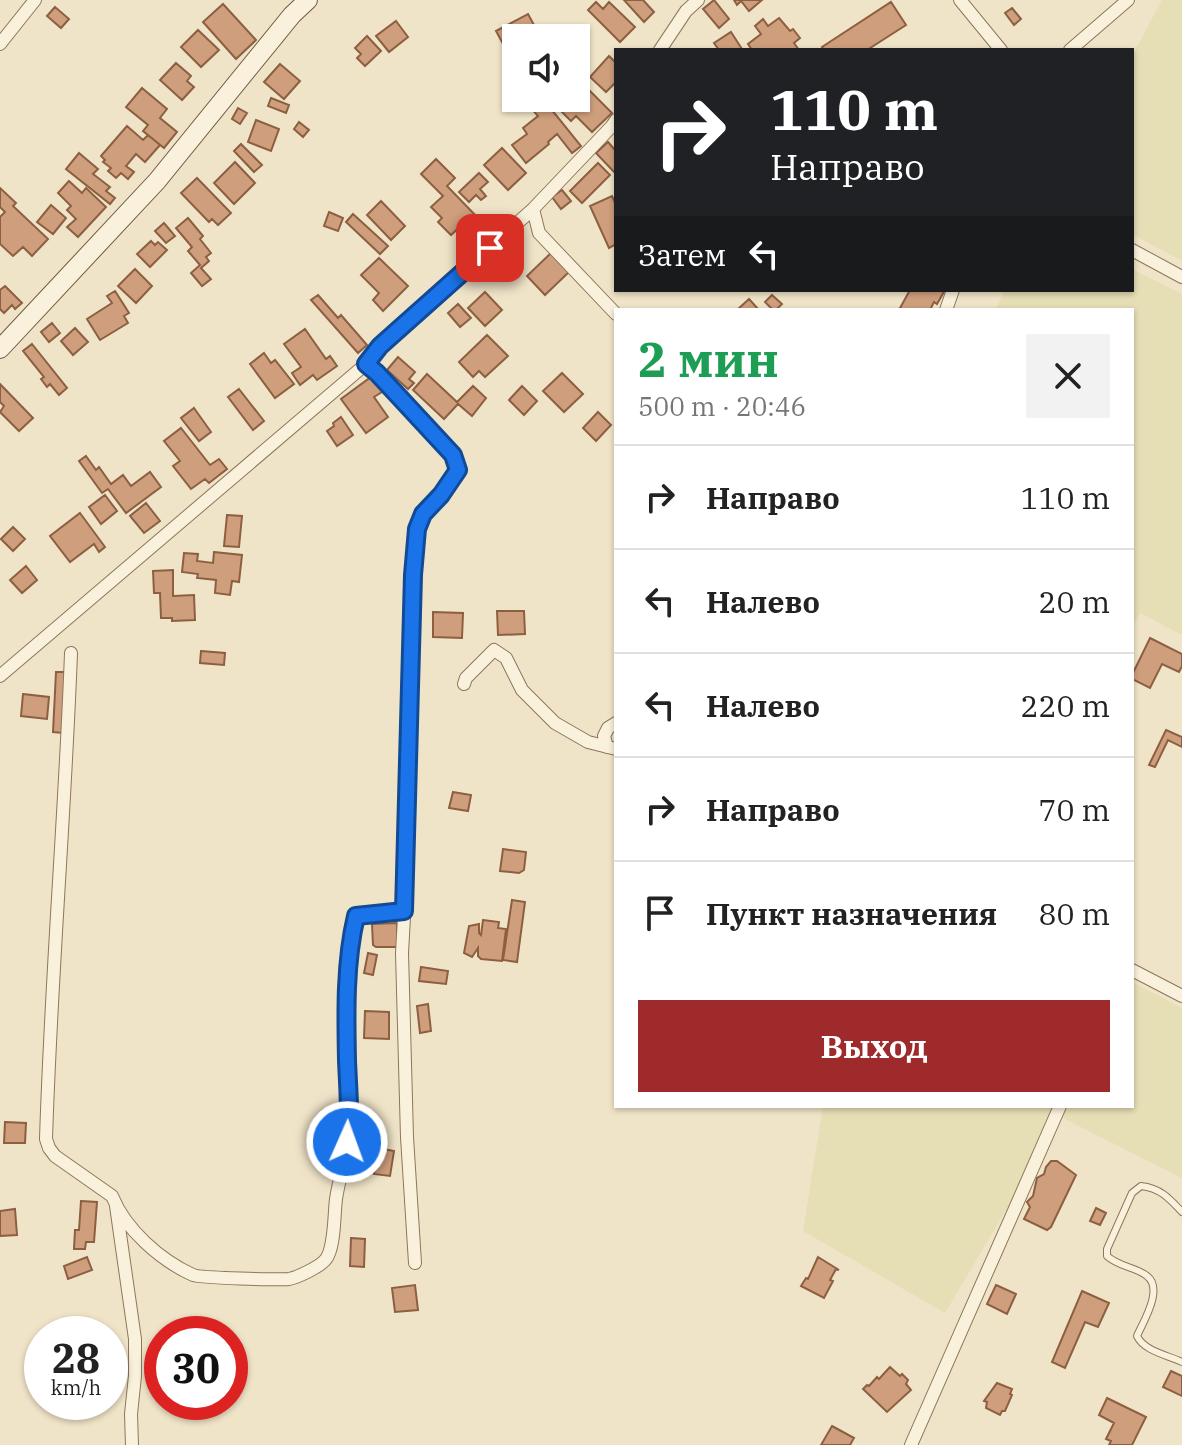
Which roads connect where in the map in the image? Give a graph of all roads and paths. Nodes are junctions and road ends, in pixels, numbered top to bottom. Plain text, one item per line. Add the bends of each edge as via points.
1 (35, 0) edge
2 (308, 0) edge
3 (698, 0) edge
4 (960, 0) edge
5 (1128, 0) edge
6 (0, 44) edge
7 (661, 48) edge
8 (999, 48) edge
9 (1072, 48) edge
10 (614, 123) edge
11 (533, 209) junction
12 (1134, 251) edge
13 (1182, 277) edge
14 (614, 312) edge
15 (0, 349) edge
16 (366, 364) junction
17 (71, 653) dead end
18 (0, 676) edge
19 (464, 684) dead end
20 (614, 724) edge
21 (612, 748) edge
22 (404, 911) junction
23 (1134, 971) edge
24 (1182, 996) edge
25 (1059, 1108) edge
26 (115, 1205) junction
27 (1182, 1212) edge
28 (415, 1263) dead end
29 (1182, 1362) edge
30 (132, 1445) edge
31 (911, 1445) edge

1 - 6 street
2 - 15 street via 157,181
3 - 7 street
4 - 8 street
5 - 9 street
10 - 11 street
11 - 14 street via 539,233
11 - 16 street
12 - 13 street
16 - 18 street
16 - 22 street via 453,455 458,470 417,529
17 - 26 street via 46,1139 55,1156 112,1196
19 - 21 street via 494,650 506,658 522,690 555,723 588,742
20 - 21 street via 604,736
22 - 26 street via 356,916 350,943 350,1123 327,1258 289,1279 196,1277 144,1243
22 - 28 street via 407,1137
23 - 24 street
25 - 31 street
26 - 30 street via 135,1339
27 - 29 lane via 1165,1193 1141,1186 1132,1193 1107,1249 1112,1261 1148,1277 1154,1287 1138,1340

